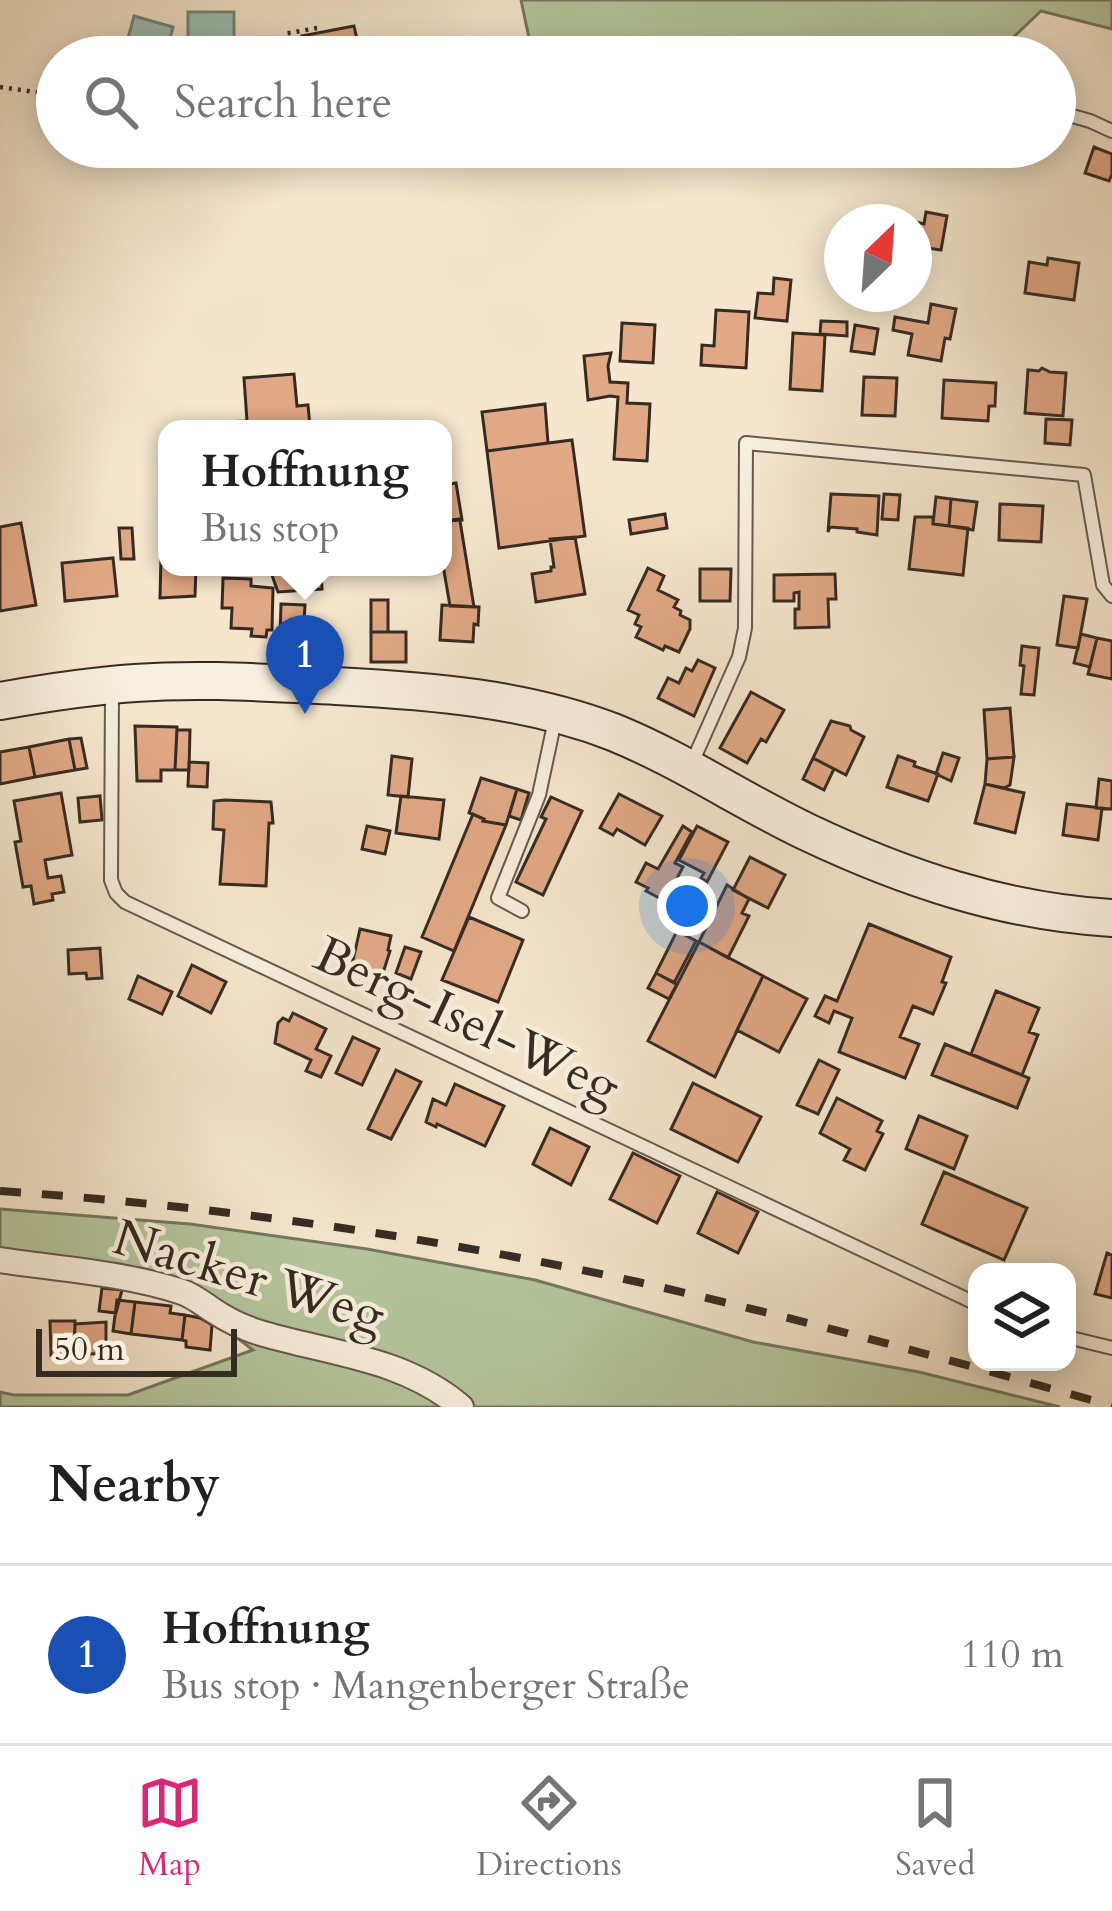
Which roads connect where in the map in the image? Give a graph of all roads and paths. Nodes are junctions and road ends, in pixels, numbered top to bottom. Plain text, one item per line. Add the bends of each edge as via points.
1 (316, 28) dead end
2 (284, 36) edge
3 (0, 87) edge
4 (36, 92) edge
5 (1076, 117) edge
6 (1112, 131) edge
7 (1112, 596) edge
8 (112, 685) junction
9 (0, 700) edge
10 (556, 714) junction
11 (689, 770) junction
12 (522, 911) dead end
13 (1112, 918) edge
14 (0, 1260) edge
15 (968, 1300) edge
16 (1076, 1339) edge
17 (1112, 1348) edge
18 (461, 1407) edge

1 - 2 path
3 - 4 path
5 - 6 lane
7 - 11 lane via 1103,585 1084,475 746,442 745,628
8 - 9 main road
8 - 10 main road via 424,690
8 - 15 lane, Berg-Isel-Weg via 111,880 125,902
10 - 11 main road
10 - 12 lane via 539,795 499,898
11 - 13 main road via 909,877 991,901
14 - 18 street, Nacker Weg via 182,1292 262,1334 404,1372
16 - 17 lane

